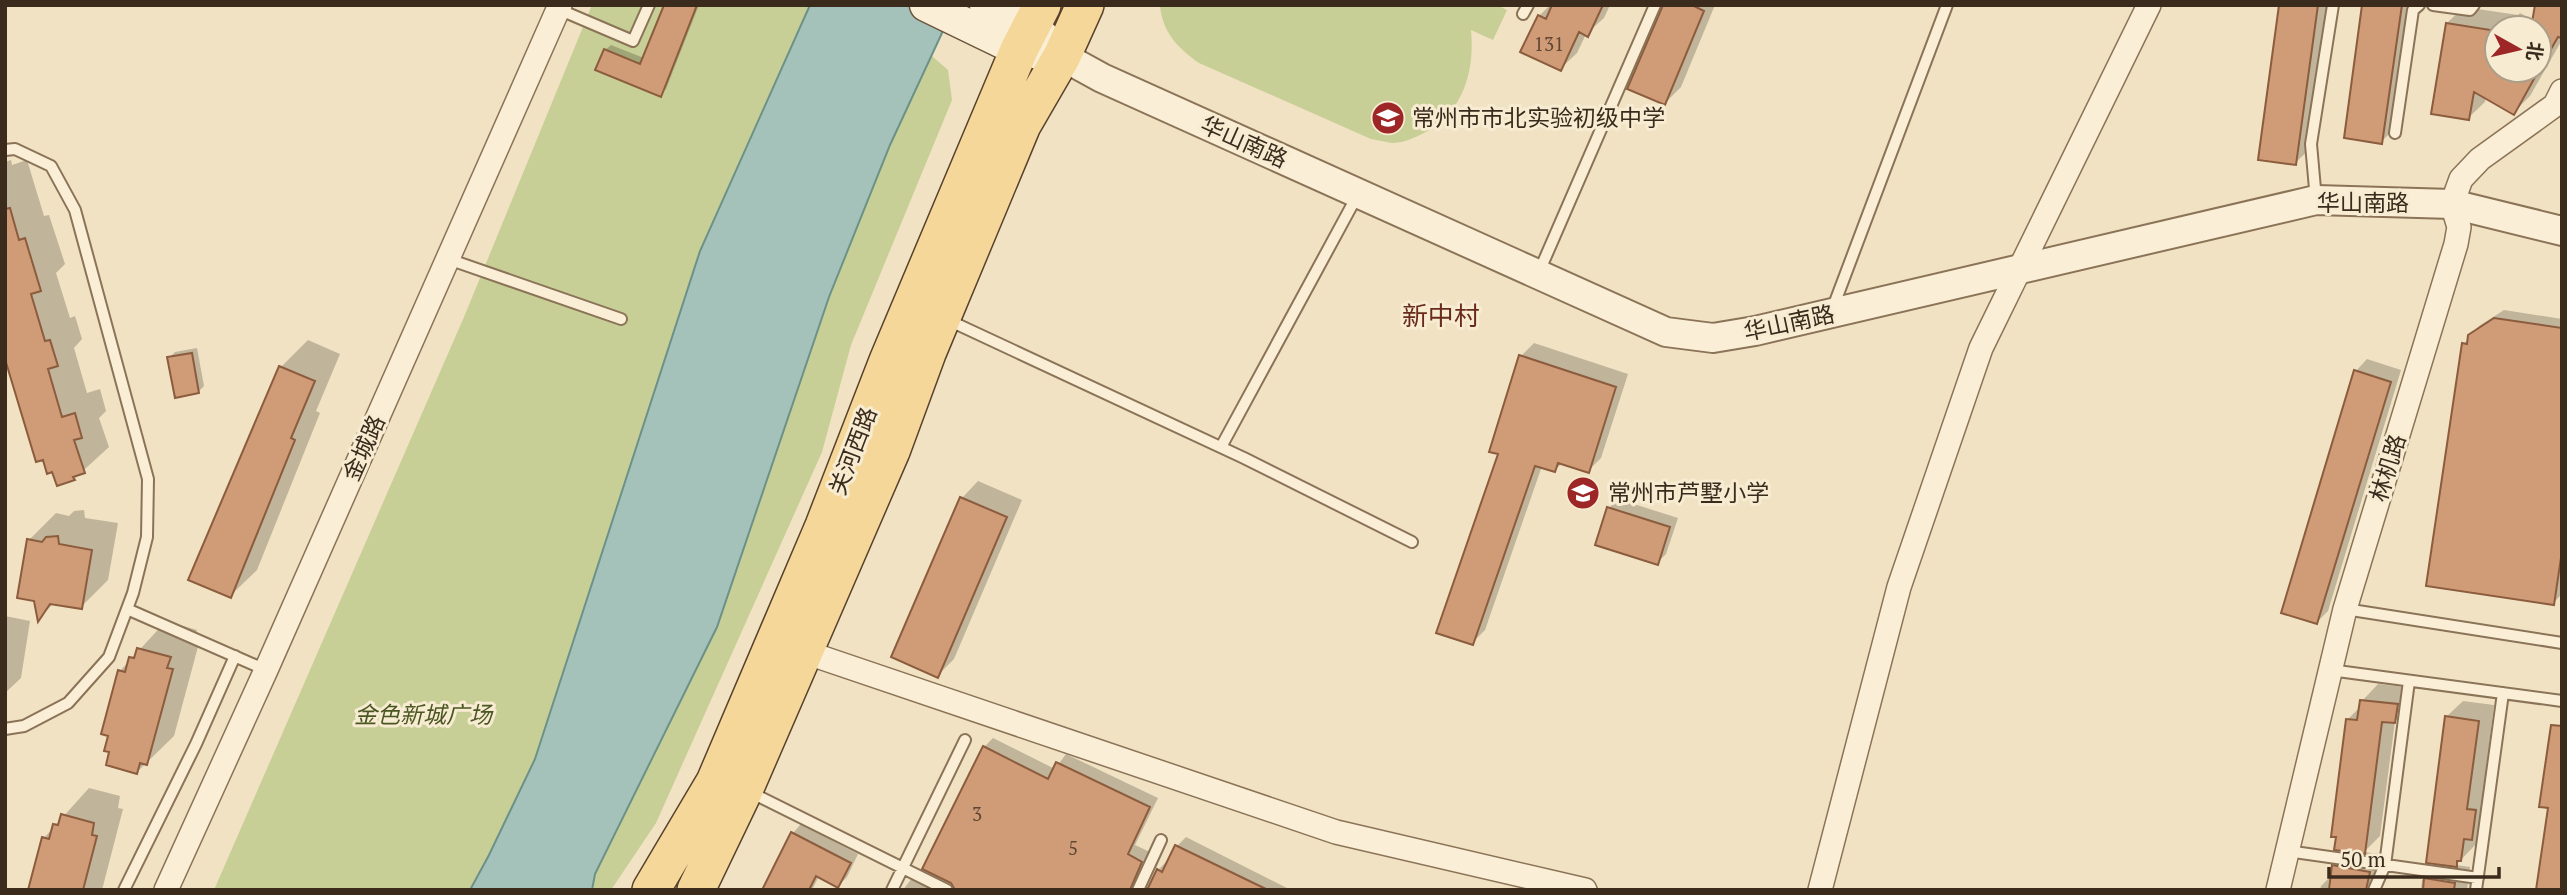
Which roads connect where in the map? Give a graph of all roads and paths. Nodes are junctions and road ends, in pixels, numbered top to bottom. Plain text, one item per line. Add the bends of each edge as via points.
1 (649, 5) edge
2 (986, 5) edge
3 (1085, 5) edge
4 (1655, 5) edge
5 (1947, 5) edge
6 (2149, 5) edge
7 (2333, 5) edge
8 (2419, 5) edge
9 (2433, 5) edge
10 (2474, 5) edge
11 (559, 7) edge
12 (940, 11) edge
13 (1031, 27) edge
14 (1062, 56) junction
15 (2562, 91) edge
16 (2395, 132) dead end
17 (5, 150) edge
18 (1358, 193) junction
19 (2316, 200) junction
20 (2452, 204) junction
21 (2562, 231) edge
22 (448, 259) junction
23 (2021, 269) junction
24 (1538, 274) junction
25 (1830, 314) junction
26 (942, 317) junction
27 (621, 319) dead end
28 (1220, 447) junction
29 (1412, 542) dead end
30 (127, 609) junction
31 (2345, 609) junction
32 (2562, 643) edge
33 (805, 652) junction
34 (235, 656) junction
35 (266, 670) junction
36 (2330, 670) junction
37 (2409, 681) junction
38 (2503, 693) junction
39 (2562, 701) edge
40 (5, 729) edge
41 (965, 740) dead end
42 (744, 790) junction
43 (1161, 840) dead end
44 (2287, 851) junction
45 (2385, 865) junction
46 (903, 868) junction
47 (2477, 884) edge
48 (124, 890) edge
49 (166, 890) edge
50 (651, 890) edge
51 (696, 890) edge
52 (892, 890) edge
53 (947, 890) edge
54 (1138, 890) edge
55 (1585, 890) edge
56 (1820, 890) edge
57 (2278, 890) edge
58 (2374, 890) edge

1 - 11 lane via 633,41
2 - 13 main road
3 - 14 main road, 关河西路
4 - 24 lane
5 - 25 lane
6 - 23 street
7 - 19 lane via 2311,144
8 - 16 lane via 2413,10
9 - 10 lane via 2470,10
11 - 22 street, 金城路
12 - 13 main road
13 - 14 main road
13 - 50 main road, 关河西路 via 715,782
14 - 18 street, 华山南路 via 1101,78
14 - 26 main road, 关河西路 via 1022,125
15 - 20 street via 2555,105 2480,159 2461,179
17 - 30 lane via 15,149 51,166 75,210 145,466 147,537
18 - 24 street, 华山南路
18 - 28 lane
19 - 20 street, 华山南路
19 - 23 street, 华山南路
20 - 21 street, 华山南路
20 - 31 street, 林机路 via 2459,227 2456,244
22 - 27 lane
22 - 35 street, 金城路
23 - 25 street, 华山南路
23 - 56 street via 1981,348 1899,587
24 - 25 street, 华山南路 via 1667,332 1713,338
26 - 28 lane
26 - 33 main road, 关河西路 via 891,451
28 - 29 lane
30 - 34 lane
30 - 40 lane via 109,657 68,703 24,726
31 - 32 lane
31 - 36 street, 林机路
33 - 42 main road, 关河西路
33 - 55 street via 1336,832
34 - 35 lane
34 - 48 lane
35 - 49 street, 金城路
36 - 37 lane
36 - 44 street, 林机路
37 - 38 lane
37 - 45 lane
38 - 39 lane
38 - 47 lane
41 - 46 lane
42 - 46 lane
42 - 51 main road, 关河西路
43 - 54 lane
44 - 45 lane
44 - 57 street, 林机路
45 - 47 lane
45 - 58 lane
46 - 52 lane
46 - 53 lane

